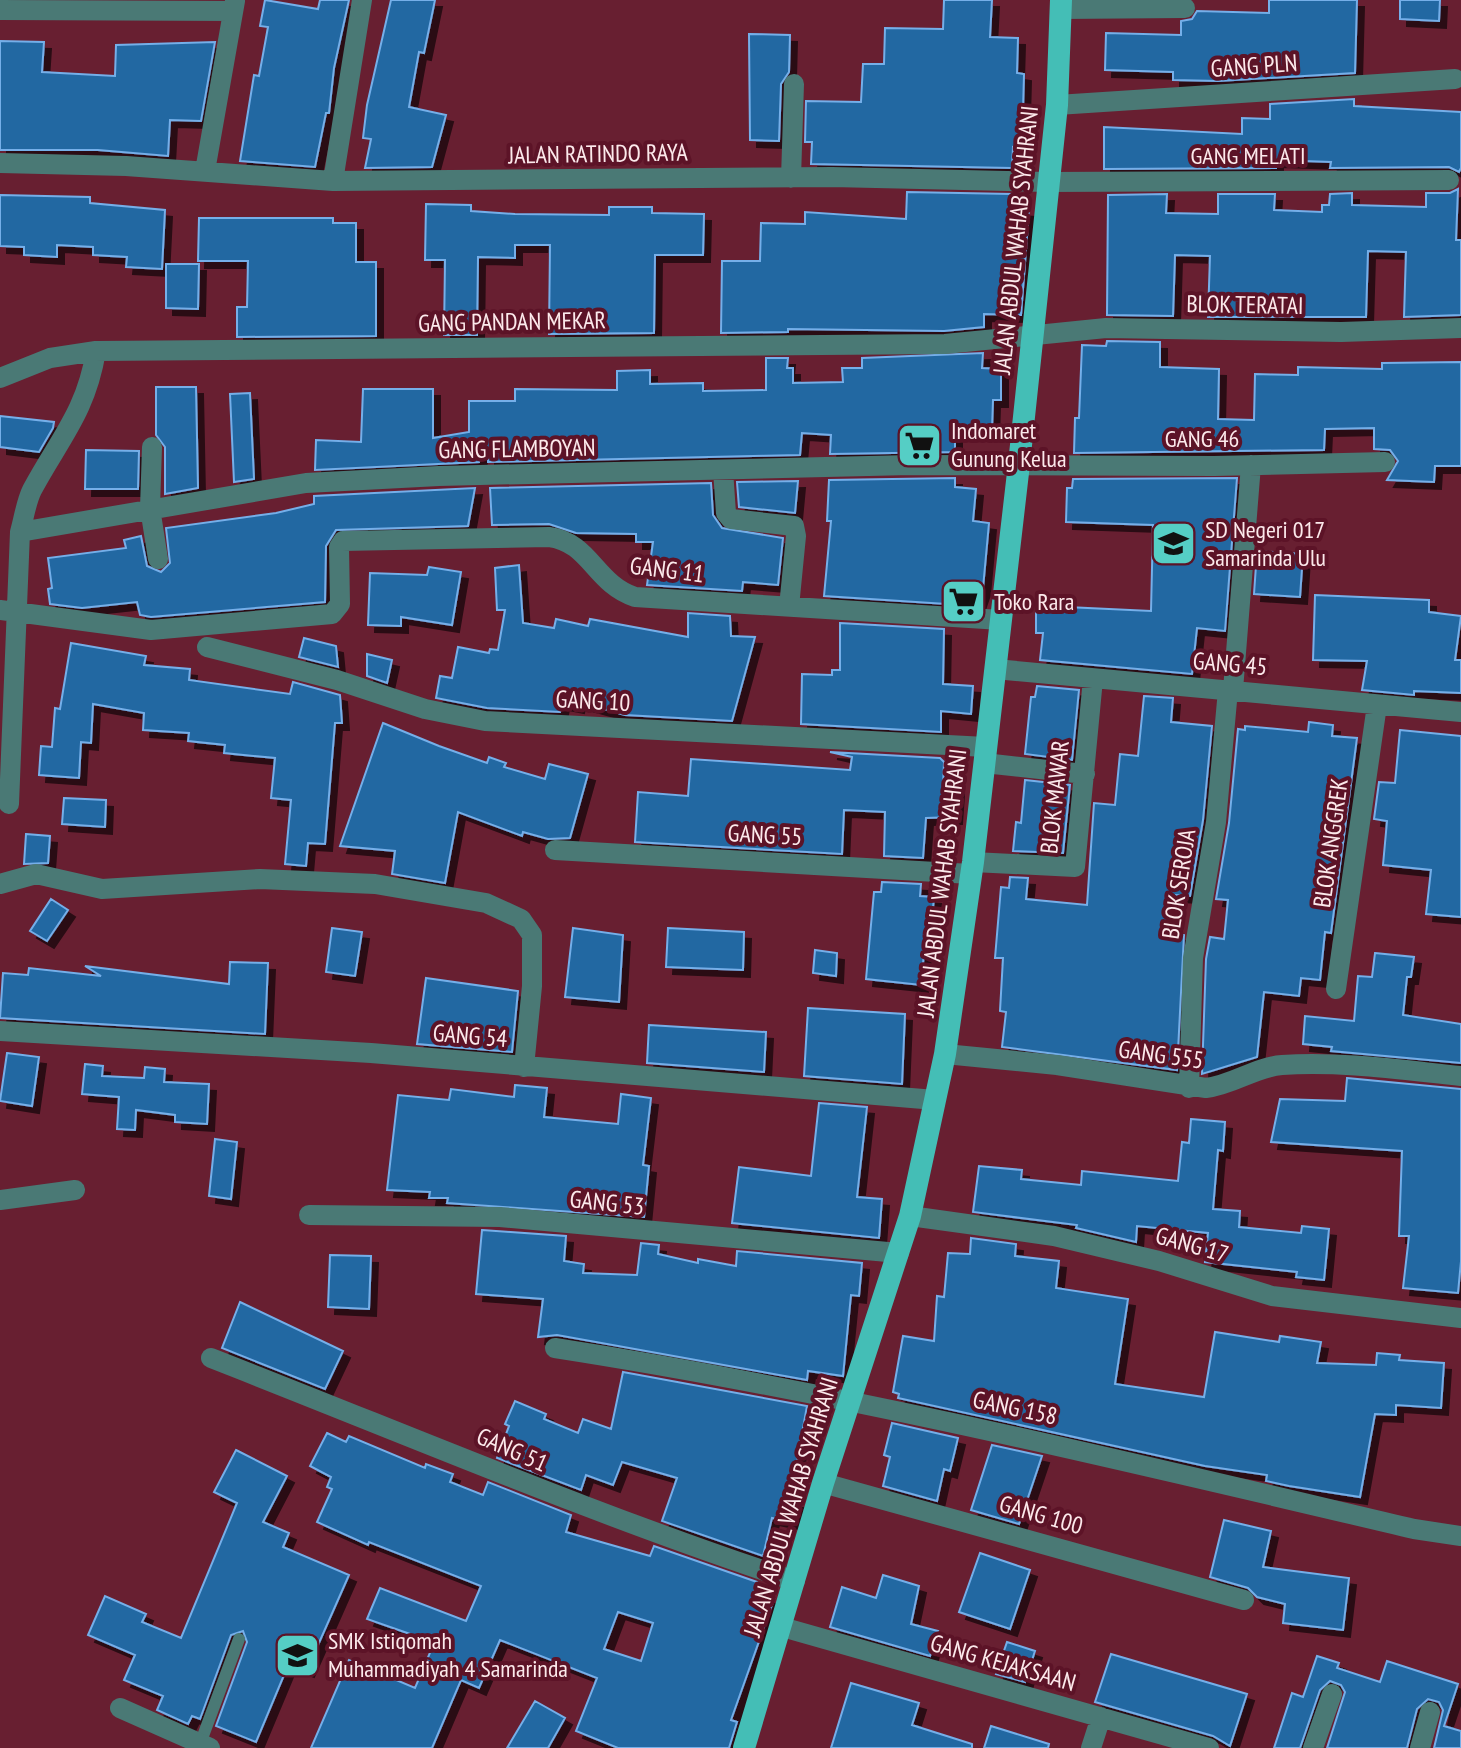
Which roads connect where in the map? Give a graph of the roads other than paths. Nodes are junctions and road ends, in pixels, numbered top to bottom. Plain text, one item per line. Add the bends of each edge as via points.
1 (362, 0) edge
2 (1061, 5) edge
3 (234, 6) edge
4 (1185, 8) dead end
5 (0, 10) edge
6 (1455, 79) dead end
7 (794, 84) dead end
8 (1057, 105) junction
9 (0, 163) edge
10 (205, 171) junction
11 (791, 178) junction
12 (1449, 180) dead end
13 (333, 181) junction
14 (1047, 182) junction
15 (1461, 328) edge
16 (1030, 338) junction
17 (96, 351) junction
18 (0, 378) edge
19 (152, 447) dead end
20 (1385, 462) dead end
21 (1019, 464) junction
22 (1251, 465) junction
23 (723, 470) junction
24 (150, 508) junction
25 (20, 532) junction
26 (158, 559) dead end
27 (789, 607) junction
28 (10, 612) edge
29 (1001, 620) junction
30 (207, 647) dead end
31 (995, 669) junction
32 (1093, 679) junction
33 (1231, 690) junction
34 (1377, 705) junction
35 (1461, 712) edge
36 (985, 755) junction
37 (1085, 774) junction
38 (9, 804) dead end
39 (555, 850) dead end
40 (972, 868) junction
41 (0, 884) edge
42 (1336, 989) dead end
43 (0, 1031) edge
44 (945, 1054) junction
45 (524, 1067) junction
46 (1461, 1076) edge
47 (1189, 1088) junction
48 (935, 1100) junction
49 (75, 1190) dead end
50 (0, 1200) edge
51 (309, 1215) dead end
52 (910, 1216) junction
53 (899, 1253) junction
54 (1461, 1318) edge
55 (555, 1348) dead end
56 (211, 1358) dead end
57 (851, 1399) junction
58 (823, 1483) junction
59 (1461, 1536) edge
60 (795, 1581) junction
61 (1244, 1600) dead end
62 (782, 1627) junction
63 (239, 1639) dead end
64 (1332, 1694) dead end
65 (120, 1708) dead end
66 (1430, 1712) dead end
67 (1101, 1717) junction
68 (205, 1746) edge
69 (744, 1748) edge
70 (1091, 1748) edge
71 (1209, 1748) edge
72 (1313, 1748) edge
73 (1420, 1748) edge

1 - 13 street
2 - 4 street
2 - 8 highway, JALAN ABDUL WAHAB SYAHRANI
3 - 5 street
3 - 10 street
6 - 8 street, GANG PLN
7 - 11 street
8 - 14 highway, JALAN ABDUL WAHAB SYAHRANI
9 - 10 street, JALAN RATINDO RAYA
10 - 13 street, JALAN RATINDO RAYA
11 - 13 street, JALAN RATINDO RAYA
11 - 14 street, JALAN RATINDO RAYA
12 - 14 street, GANG MELATI
14 - 16 highway, JALAN ABDUL WAHAB SYAHRANI
15 - 16 street, BLOK TERATAI via 1106,328
16 - 17 street, GANG PANDAN MEKAR via 945,344
16 - 21 highway, JALAN ABDUL WAHAB SYAHRANI
17 - 18 street, GANG PANDAN MEKAR via 50,358
17 - 25 street via 85,397 31,493
19 - 24 street
20 - 22 street, GANG 46
21 - 22 street, GANG 46
21 - 23 street, GANG FLAMBOYAN
21 - 29 highway, JALAN ABDUL WAHAB SYAHRANI
22 - 33 street, BLOK SEROJA
23 - 24 street, GANG FLAMBOYAN via 306,483
23 - 27 street via 728,517 794,526
24 - 25 street, GANG FLAMBOYAN
24 - 26 street
25 - 28 street
27 - 28 street, GANG 11 via 635,597 607,583 566,539 348,539 339,547 340,604 332,614 151,630
27 - 29 street, GANG 11
28 - 38 street
29 - 31 highway, JALAN ABDUL WAHAB SYAHRANI
30 - 36 street, GANG 10 via 485,721
31 - 32 street, GANG 45
31 - 36 highway, JALAN ABDUL WAHAB SYAHRANI
32 - 33 street, GANG 45
32 - 37 street, BLOK MAWAR
33 - 34 street, GANG 45
33 - 47 street, BLOK SEROJA via 1193,958
34 - 35 street, GANG 45
34 - 42 street, BLOK ANGGREK
36 - 37 street, GANG 10
36 - 40 highway, JALAN ABDUL WAHAB SYAHRANI
37 - 40 street, BLOK MAWAR via 1074,868
39 - 40 street, GANG 55
40 - 44 highway, JALAN ABDUL WAHAB SYAHRANI
41 - 45 street via 36,874 102,889 260,879 375,884 486,903 521,919 532,935
43 - 45 street, GANG 54
44 - 47 street, GANG 555 via 1057,1065
44 - 48 highway, JALAN ABDUL WAHAB SYAHRANI
45 - 48 street, GANG 54
46 - 47 street, GANG 555 via 1282,1065 1261,1068 1228,1085
48 - 52 highway, JALAN ABDUL WAHAB SYAHRANI
49 - 50 street
51 - 53 street, GANG 53 via 500,1217
52 - 53 highway, JALAN ABDUL WAHAB SYAHRANI
52 - 54 street, GANG 17 via 1054,1236 1272,1296
53 - 57 highway, JALAN ABDUL WAHAB SYAHRANI
55 - 57 street, GANG 158
56 - 60 street, GANG 51 via 572,1504
57 - 58 highway, JALAN ABDUL WAHAB SYAHRANI
57 - 59 street, GANG 158
58 - 60 highway, JALAN ABDUL WAHAB SYAHRANI
58 - 61 street, GANG 100
60 - 62 highway, JALAN ABDUL WAHAB SYAHRANI
62 - 67 street, GANG KEJAKSAAN
62 - 69 highway, JALAN ABDUL WAHAB SYAHRANI
63 - 68 lane
64 - 72 street
65 - 68 street
66 - 73 street
67 - 70 street
67 - 71 street, GANG KEJAKSAAN

